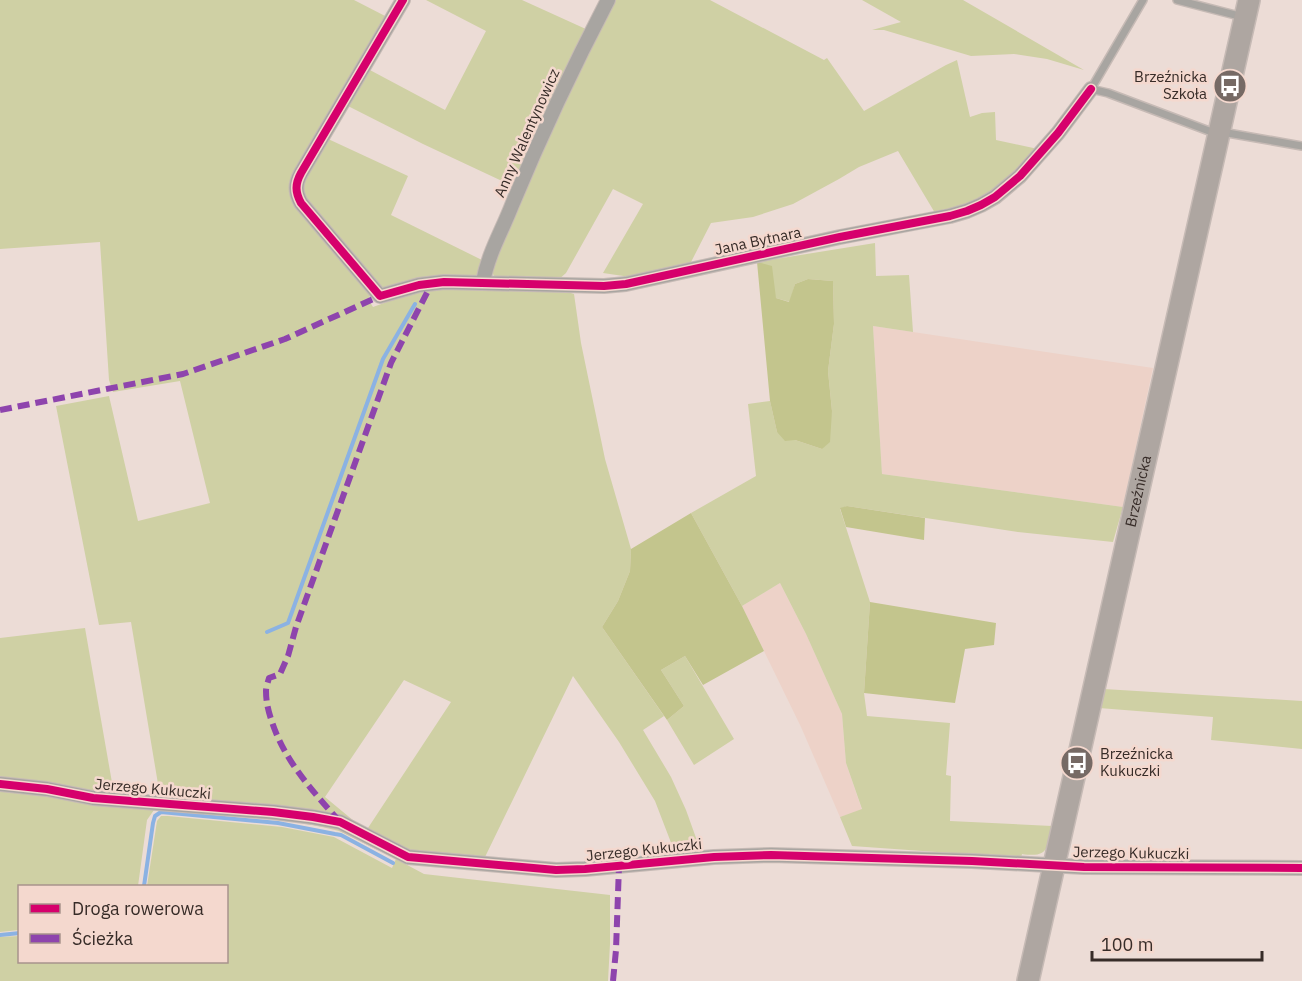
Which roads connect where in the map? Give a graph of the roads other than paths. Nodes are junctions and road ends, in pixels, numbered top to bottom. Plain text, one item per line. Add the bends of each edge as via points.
1 (403, 0) edge
2 (608, 0) edge
3 (1143, 0) edge
4 (1177, 0) edge
5 (1247, 9) edge
6 (1091, 89) junction
7 (1219, 133) junction
8 (1302, 147) edge
9 (483, 282) junction
10 (0, 784) edge
11 (1054, 865) junction
12 (1302, 868) edge
13 (1028, 981) edge

1 - 9 street, Jana Bytnara via 301,173 296,185 298,197 380,296 432,283
2 - 9 street, Anny Walentynowicz via 527,169 487,261
3 - 6 lane, Jana Bytnara
4 - 5 lane
5 - 7 main road, Brzeźnicka
6 - 7 lane
6 - 9 street, Jana Bytnara via 1020,176 995,197 967,211 626,284
7 - 8 lane
7 - 11 main road, Brzeźnicka
10 - 11 street, Jerzego Kukuczki via 93,798 314,817 340,822 408,857 556,870 771,855
11 - 12 street, Jerzego Kukuczki
11 - 13 main road, Brzeźnicka

